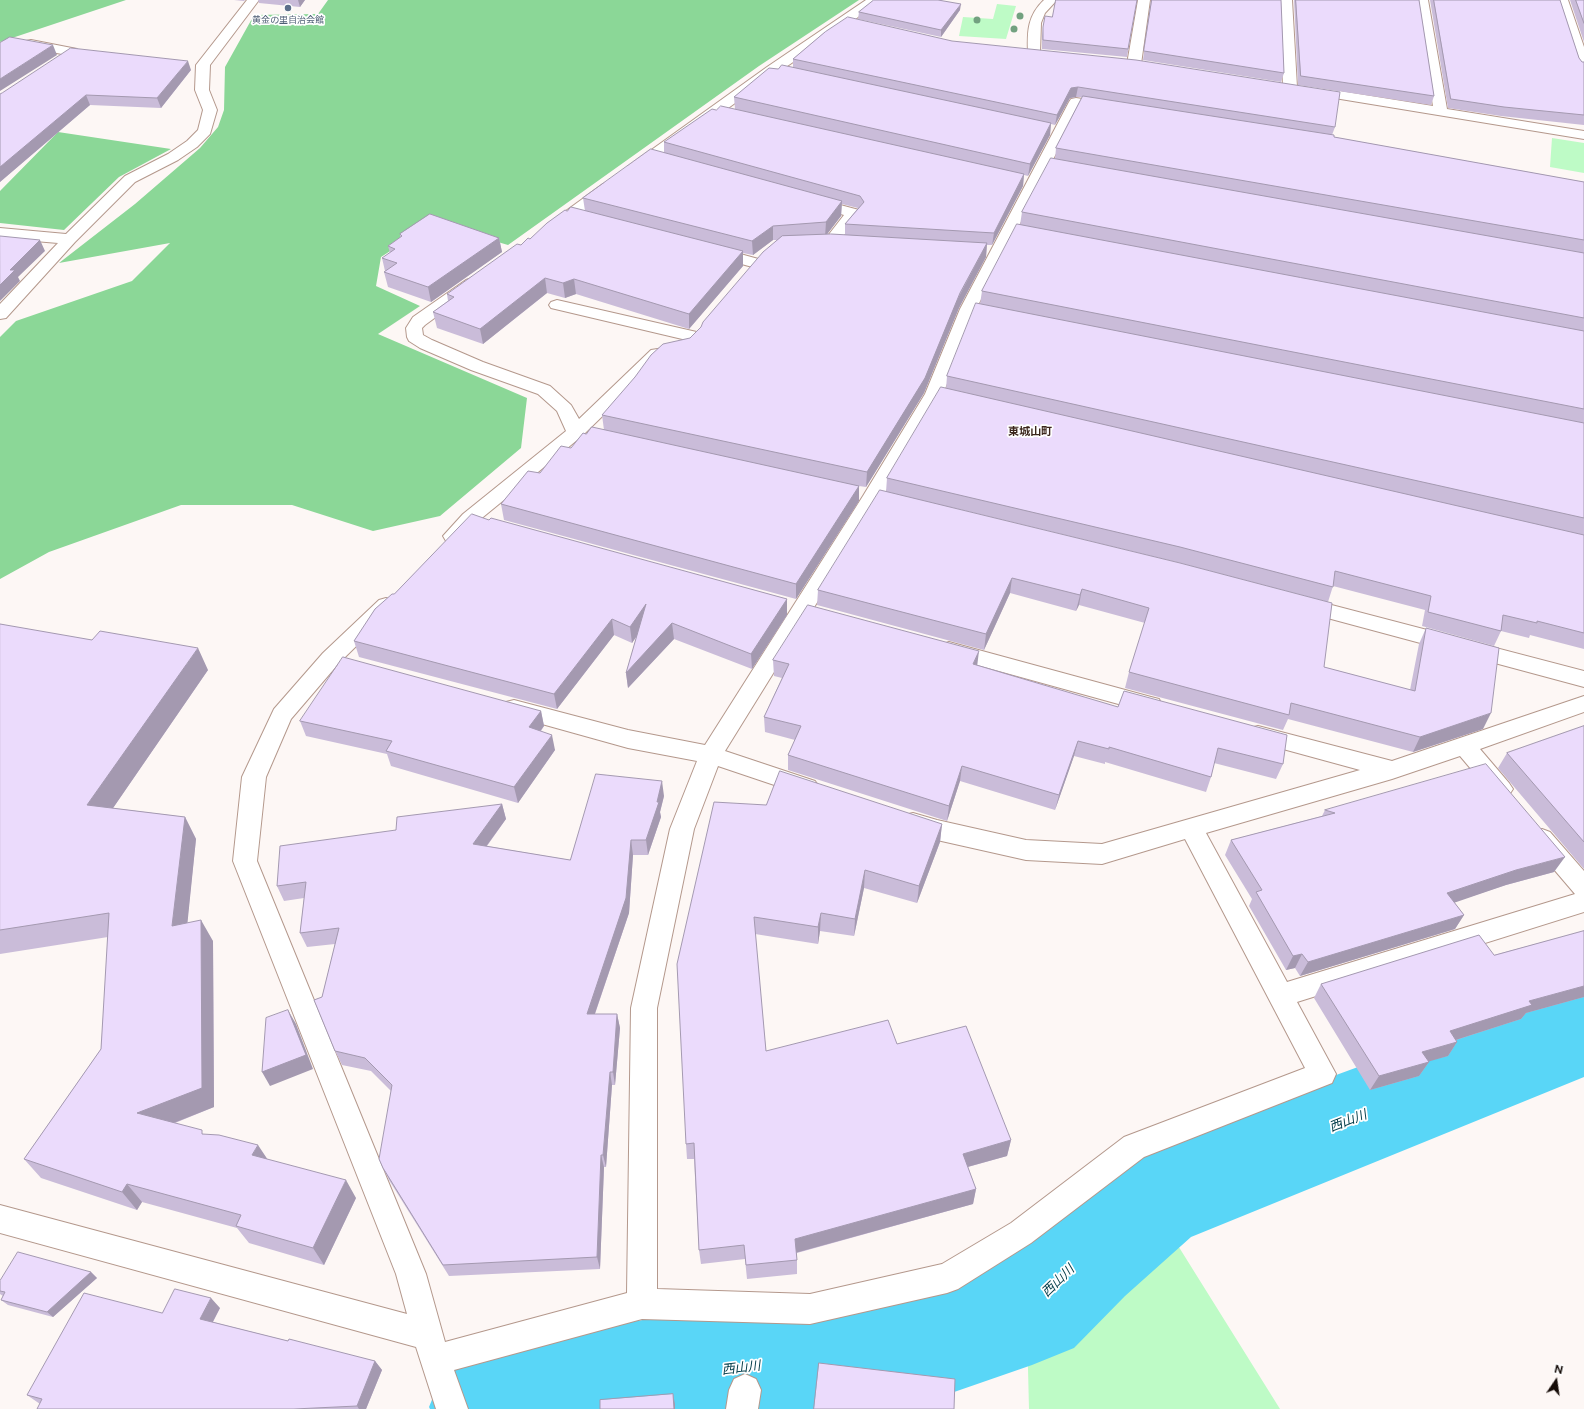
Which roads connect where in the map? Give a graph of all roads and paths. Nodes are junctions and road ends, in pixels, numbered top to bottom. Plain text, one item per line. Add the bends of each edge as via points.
1 (253, 0) edge
2 (874, 0) edge
3 (1051, 0) edge
4 (1144, 0) edge
5 (1286, 0) edge
6 (1422, 0) edge
7 (1562, 0) edge
8 (845, 21) junction
9 (860, 25) edge
10 (31, 44) edge
11 (1019, 51) edge
12 (72, 52) junction
13 (1034, 52) junction
14 (88, 53) edge
15 (1049, 54) edge
16 (59, 60) edge
17 (1118, 62) edge
18 (187, 63) edge
19 (1134, 64) junction
20 (203, 65) junction
21 (1150, 66) edge
22 (1584, 66) edge
23 (772, 70) junction
24 (787, 74) edge
25 (1274, 85) edge
26 (1290, 87) junction
27 (1123, 109) edge
28 (715, 110) junction
29 (1441, 112) junction
30 (731, 114) edge
31 (1045, 129) edge
32 (1061, 132) junction
33 (1584, 135) edge
34 (1044, 165) junction
35 (1059, 168) edge
36 (1018, 179) edge
37 (1034, 183) junction
38 (801, 199) edge
39 (0, 233) edge
40 (543, 233) edge
41 (70, 239) junction
42 (847, 243) edge
43 (704, 249) edge
44 (756, 264) edge
45 (485, 275) edge
46 (557, 305) edge
47 (0, 314) edge
48 (576, 432) junction
49 (599, 437) edge
50 (470, 518) junction
51 (493, 524) edge
52 (438, 552) edge
53 (400, 591) edge
54 (1281, 598) edge
55 (779, 604) edge
56 (810, 612) junction
57 (932, 646) edge
58 (1584, 679) edge
59 (499, 703) edge
60 (1584, 704) edge
61 (1170, 710) edge
62 (1238, 729) edge
63 (1464, 745) junction
64 (711, 755) junction
65 (1392, 770) junction
66 (824, 793) edge
67 (1514, 805) edge
68 (892, 815) edge
69 (1529, 823) edge
70 (1191, 828) junction
71 (1584, 888) edge
72 (1584, 902) edge
73 (1280, 996) junction
74 (0, 1219) edge
75 (642, 1304) junction
76 (432, 1348) junction
77 (452, 1409) edge

1 - 20 street
2 - 8 street
3 - 13 street via 1043,6 1033,25
4 - 19 street
5 - 26 street
6 - 29 street
7 - 22 street
8 - 9 street
8 - 23 street
10 - 12 street
11 - 13 street
12 - 14 street
12 - 16 street
13 - 15 street
17 - 19 street
18 - 20 street
19 - 21 street
20 - 41 street via 202,90 210,110 205,131 192,144 130,179
23 - 24 street
23 - 28 street
25 - 26 street
26 - 29 street
27 - 32 street via 1076,102
28 - 30 street
28 - 40 street via 658,159 577,217
29 - 33 street
31 - 32 street
32 - 34 street
34 - 35 street
34 - 37 street
36 - 37 street
37 - 56 street via 1017,231 990,252 976,310 941,396 873,496
38 - 42 street via 854,213 823,242
39 - 41 street
41 - 47 street
43 - 44 street
45 - 48 street via 420,321 414,328 414,337 477,366 544,390 565,409
46 - 48 street via 700,330 684,348 657,354
48 - 49 street
48 - 50 street
50 - 51 street
50 - 52 street
53 - 76 street via 343,661 282,715 254,777 245,862 411,1274
54 - 58 street
55 - 56 street
56 - 64 street
57 - 61 street
59 - 64 street via 628,738
60 - 63 street
62 - 65 street
63 - 65 street
63 - 67 street
64 - 66 street
64 - 75 street via 682,829 644,1008
65 - 70 street
68 - 70 street via 938,830 1026,850 1102,854
69 - 71 street
70 - 73 street
72 - 73 street
73 - 75 street via 1322,1074 1134,1147 1021,1233 946,1278 810,1309
74 - 76 street
75 - 76 street
76 - 77 street

